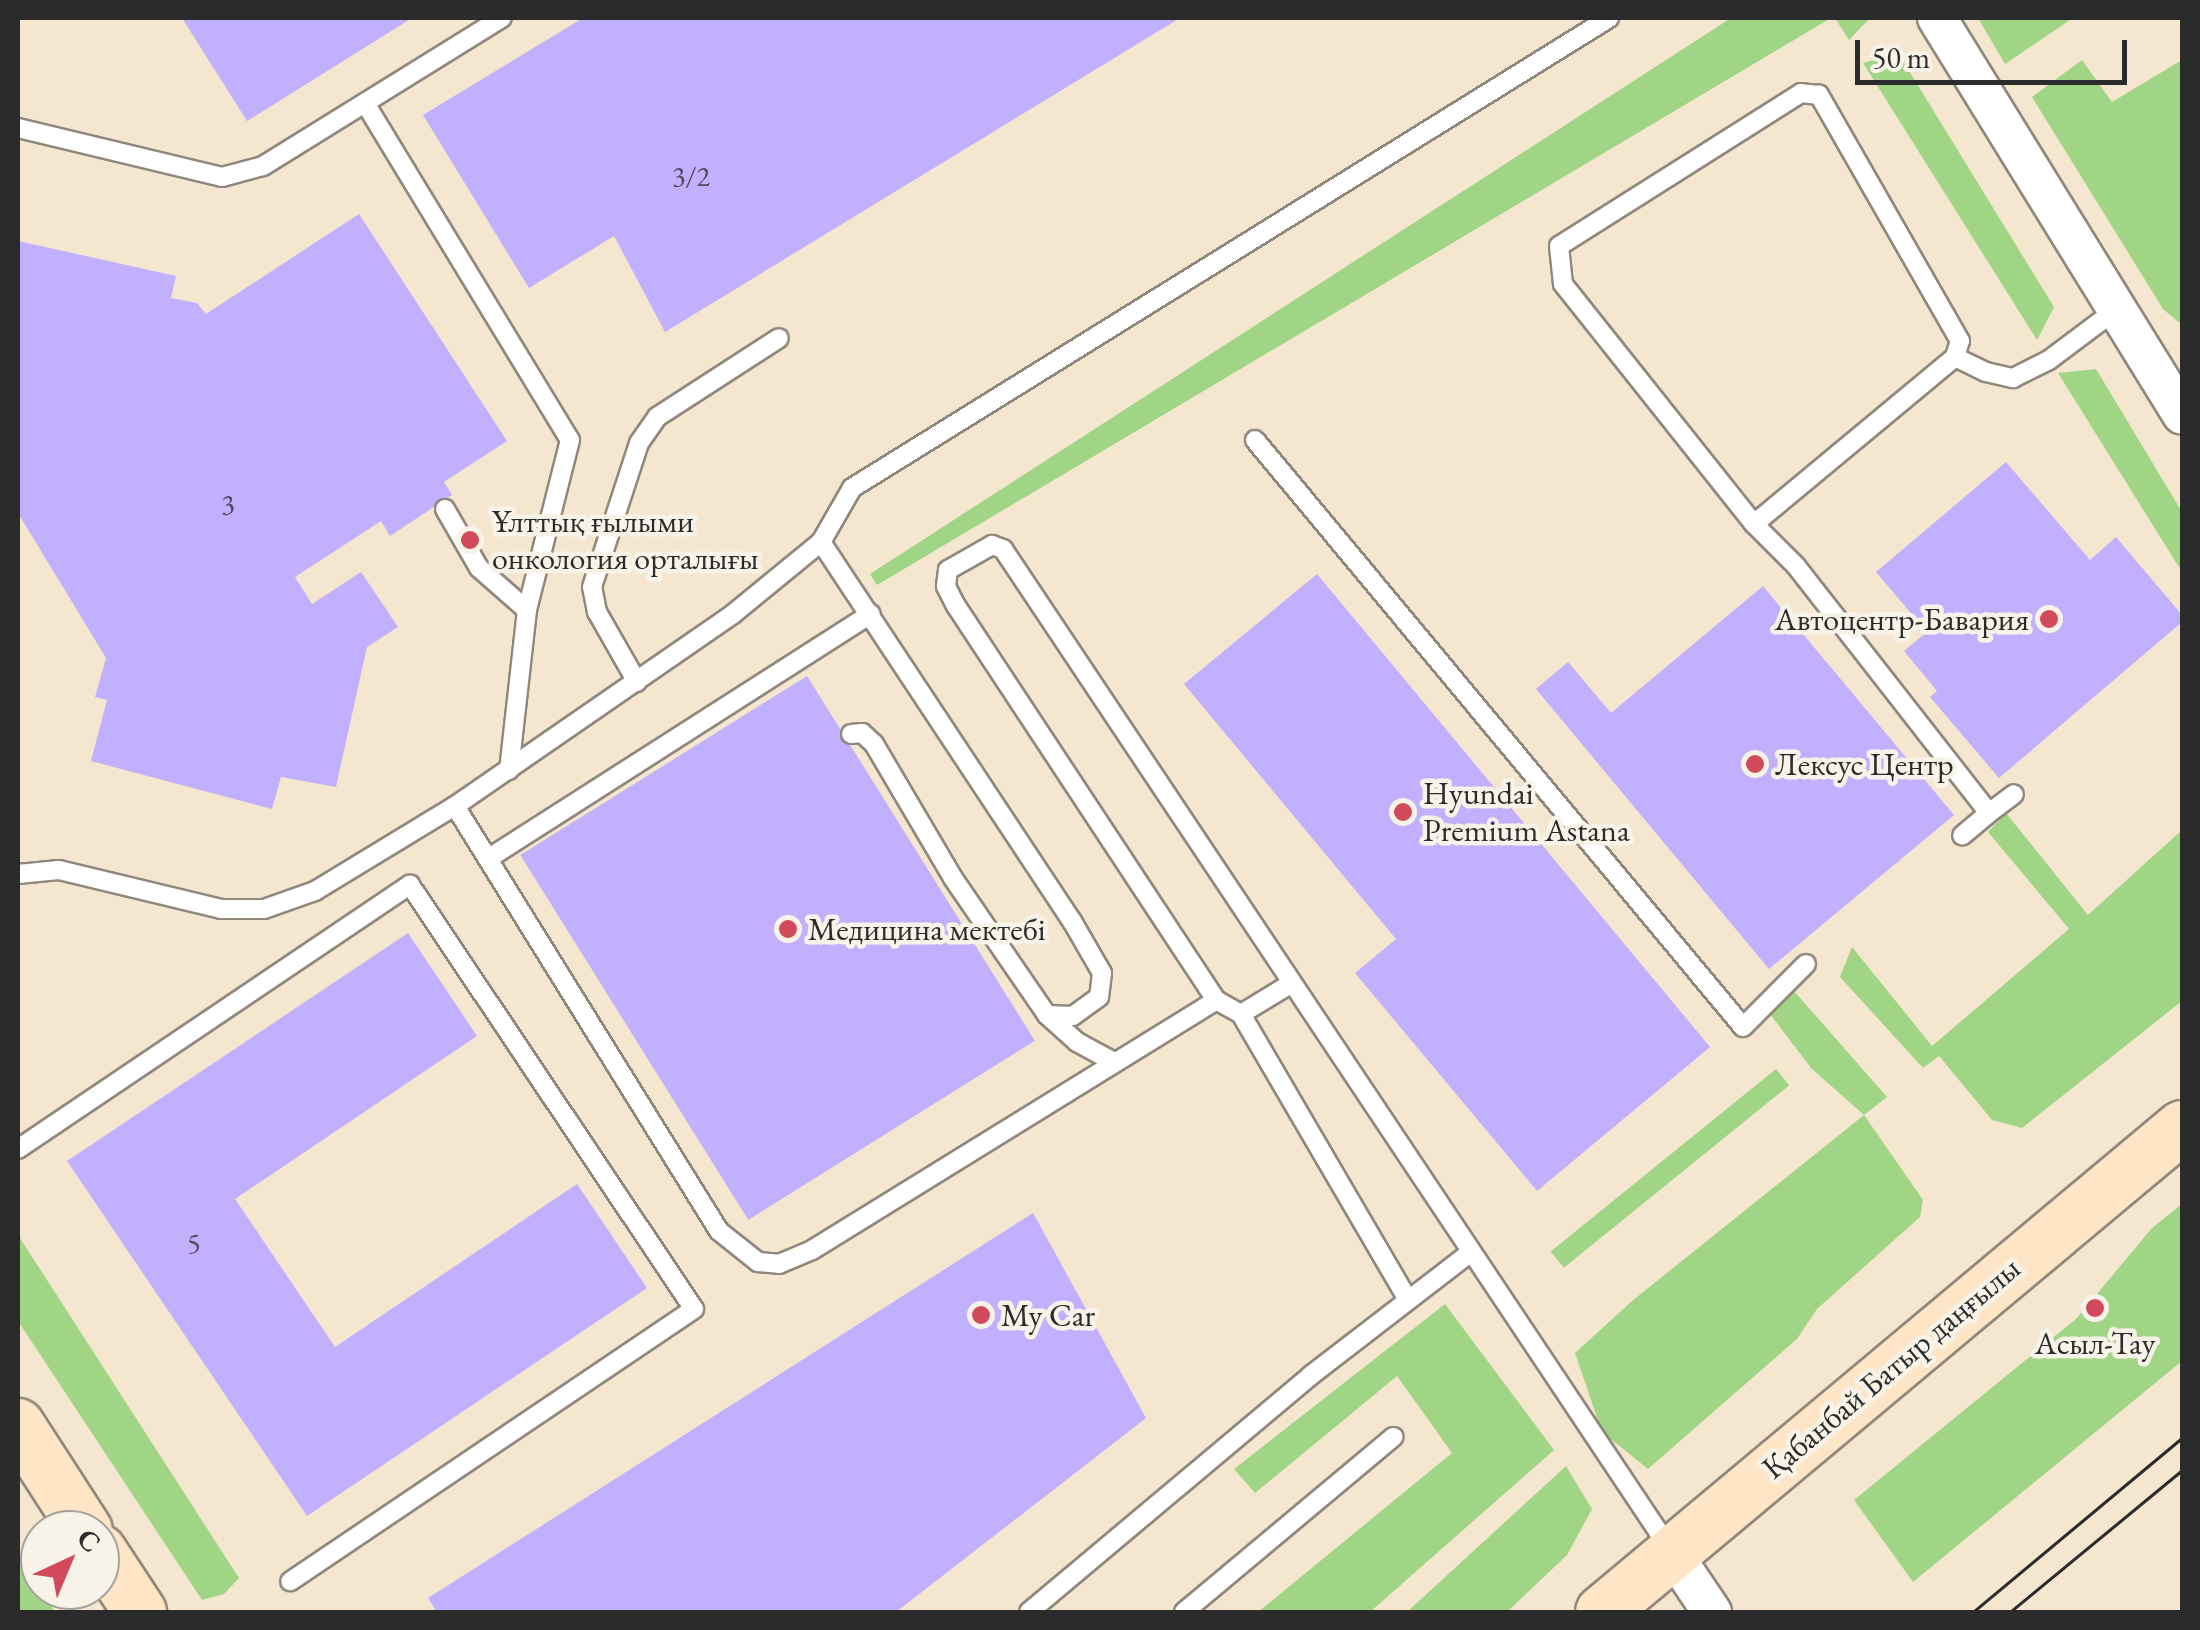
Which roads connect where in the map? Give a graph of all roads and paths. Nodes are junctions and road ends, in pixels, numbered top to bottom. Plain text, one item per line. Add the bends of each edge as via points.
1 (502, 18) edge
2 (1609, 18) edge
3 (1937, 18) edge
4 (365, 104) junction
5 (18, 128) edge
6 (2117, 309) junction
7 (779, 338) dead end
8 (1954, 357) junction
9 (2182, 414) edge
10 (1254, 440) dead end
11 (445, 508) dead end
12 (1754, 524) junction
13 (821, 542) junction
14 (526, 610) junction
15 (871, 614) junction
16 (637, 682) junction
17 (851, 734) dead end
18 (508, 770) junction
19 (2014, 794) dead end
20 (455, 806) junction
21 (1989, 813) junction
22 (1962, 836) dead end
23 (488, 858) junction
24 (18, 874) edge
25 (1806, 964) dead end
26 (1292, 984) junction
27 (1216, 1000) junction
28 (1242, 1014) junction
29 (1047, 1015) junction
30 (1114, 1062) junction
31 (2182, 1127) edge
32 (18, 1149) edge
33 (1470, 1252) junction
34 (1408, 1300) junction
35 (18, 1426) edge
36 (1393, 1437) dead end
37 (73, 1510) edge
38 (1673, 1554) junction
39 (120, 1582) edge
40 (290, 1582) dead end
41 (140, 1612) edge
42 (1029, 1612) edge
43 (1184, 1612) edge
44 (1602, 1612) edge
45 (1712, 1612) edge

1 - 4 lane
2 - 13 lane via 852,488
3 - 6 street
4 - 5 lane via 263,166 222,176
4 - 14 lane via 570,440
6 - 8 lane via 2013,378
6 - 9 street
7 - 16 lane via 658,418 639,443 592,587 597,612
8 - 12 lane
8 - 12 lane via 1960,341 1819,95 1800,92 1559,246 1563,284
10 - 25 lane via 1743,1027
11 - 14 lane via 479,568
12 - 21 lane via 1796,566
13 - 15 lane
13 - 16 lane
14 - 18 lane
15 - 23 lane
15 - 29 lane via 1102,973 1100,998 1073,1016
16 - 18 lane
17 - 29 lane via 862,732 874,744 952,878
18 - 20 lane
19 - 21 lane
20 - 23 lane
20 - 24 lane via 315,891 264,909 221,909 59,870
21 - 22 lane
23 - 30 lane via 719,1231 758,1262 779,1264 812,1250
26 - 27 lane via 1003,549 992,545 977,552 948,570 946,586 956,606
26 - 28 lane
26 - 33 lane
27 - 28 lane
27 - 30 lane
28 - 34 lane
29 - 30 lane via 1076,1042
31 - 38 main road, Қабанбай Батыр даңғылы
32 - 40 lane via 410,885 694,1309
33 - 34 lane
33 - 38 lane
34 - 42 lane
35 - 37 main road
36 - 43 lane
38 - 44 main road, Қабанбай Батыр даңғылы
38 - 45 street
39 - 41 main road

